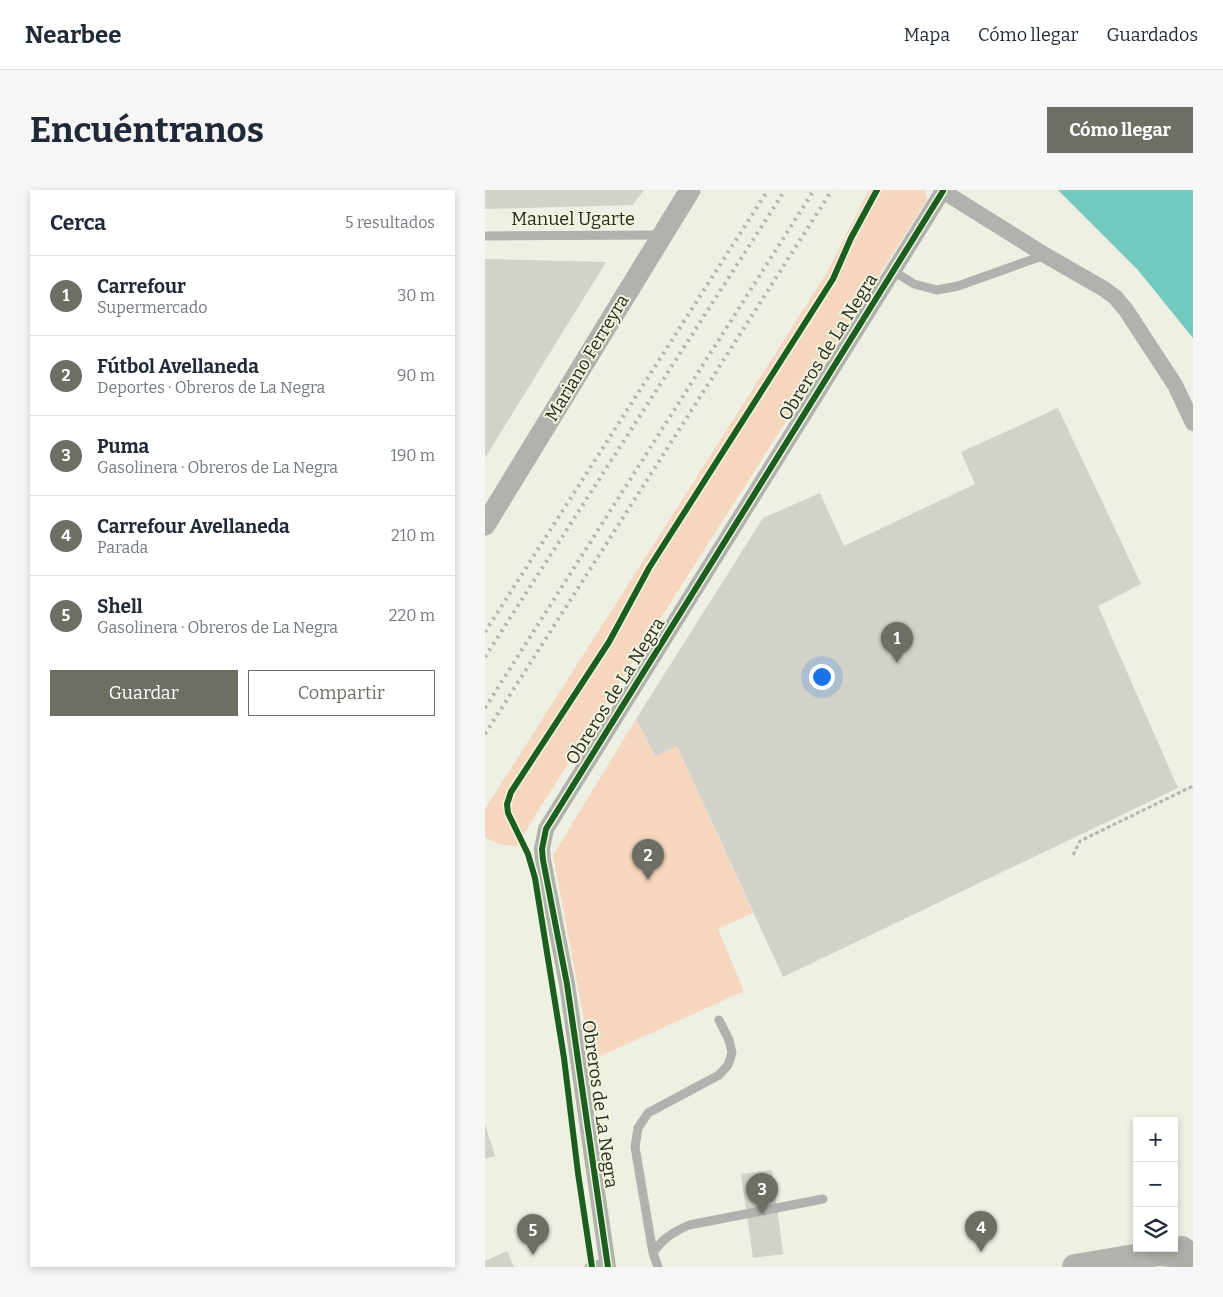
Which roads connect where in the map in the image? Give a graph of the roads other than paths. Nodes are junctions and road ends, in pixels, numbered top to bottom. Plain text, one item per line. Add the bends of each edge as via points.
1 (690, 190) edge
2 (942, 191) edge
3 (662, 235) junction
4 (485, 236) edge
5 (1045, 255) junction
6 (893, 271) junction
7 (1193, 424) edge
8 (485, 526) edge
9 (719, 1020) dead end
10 (823, 1199) dead end
11 (1193, 1247) edge
12 (1178, 1249) edge
13 (1161, 1252) joint
14 (653, 1253) junction
15 (1193, 1255) edge
16 (608, 1265) edge
17 (589, 1267) edge
18 (658, 1267) edge
19 (1075, 1267) edge

1 - 3 street, Mariano Ferreyra
2 - 5 street
2 - 6 street, Obreros de La Negra
3 - 4 lane, Manuel Ugarte
3 - 8 street, Mariano Ferreyra
5 - 6 lane via 958,286 937,290 914,284
5 - 7 street via 1115,297 1175,385
6 - 16 street, Obreros de La Negra via 546,829 543,860 567,984
9 - 14 lane via 732,1053 728,1065 719,1075 648,1113 638,1128 635,1147
10 - 14 lane via 689,1226 660,1242
11 - 12 main road
13 - 15 highway
13 - 19 main road
14 - 18 lane
16 - 17 lane

